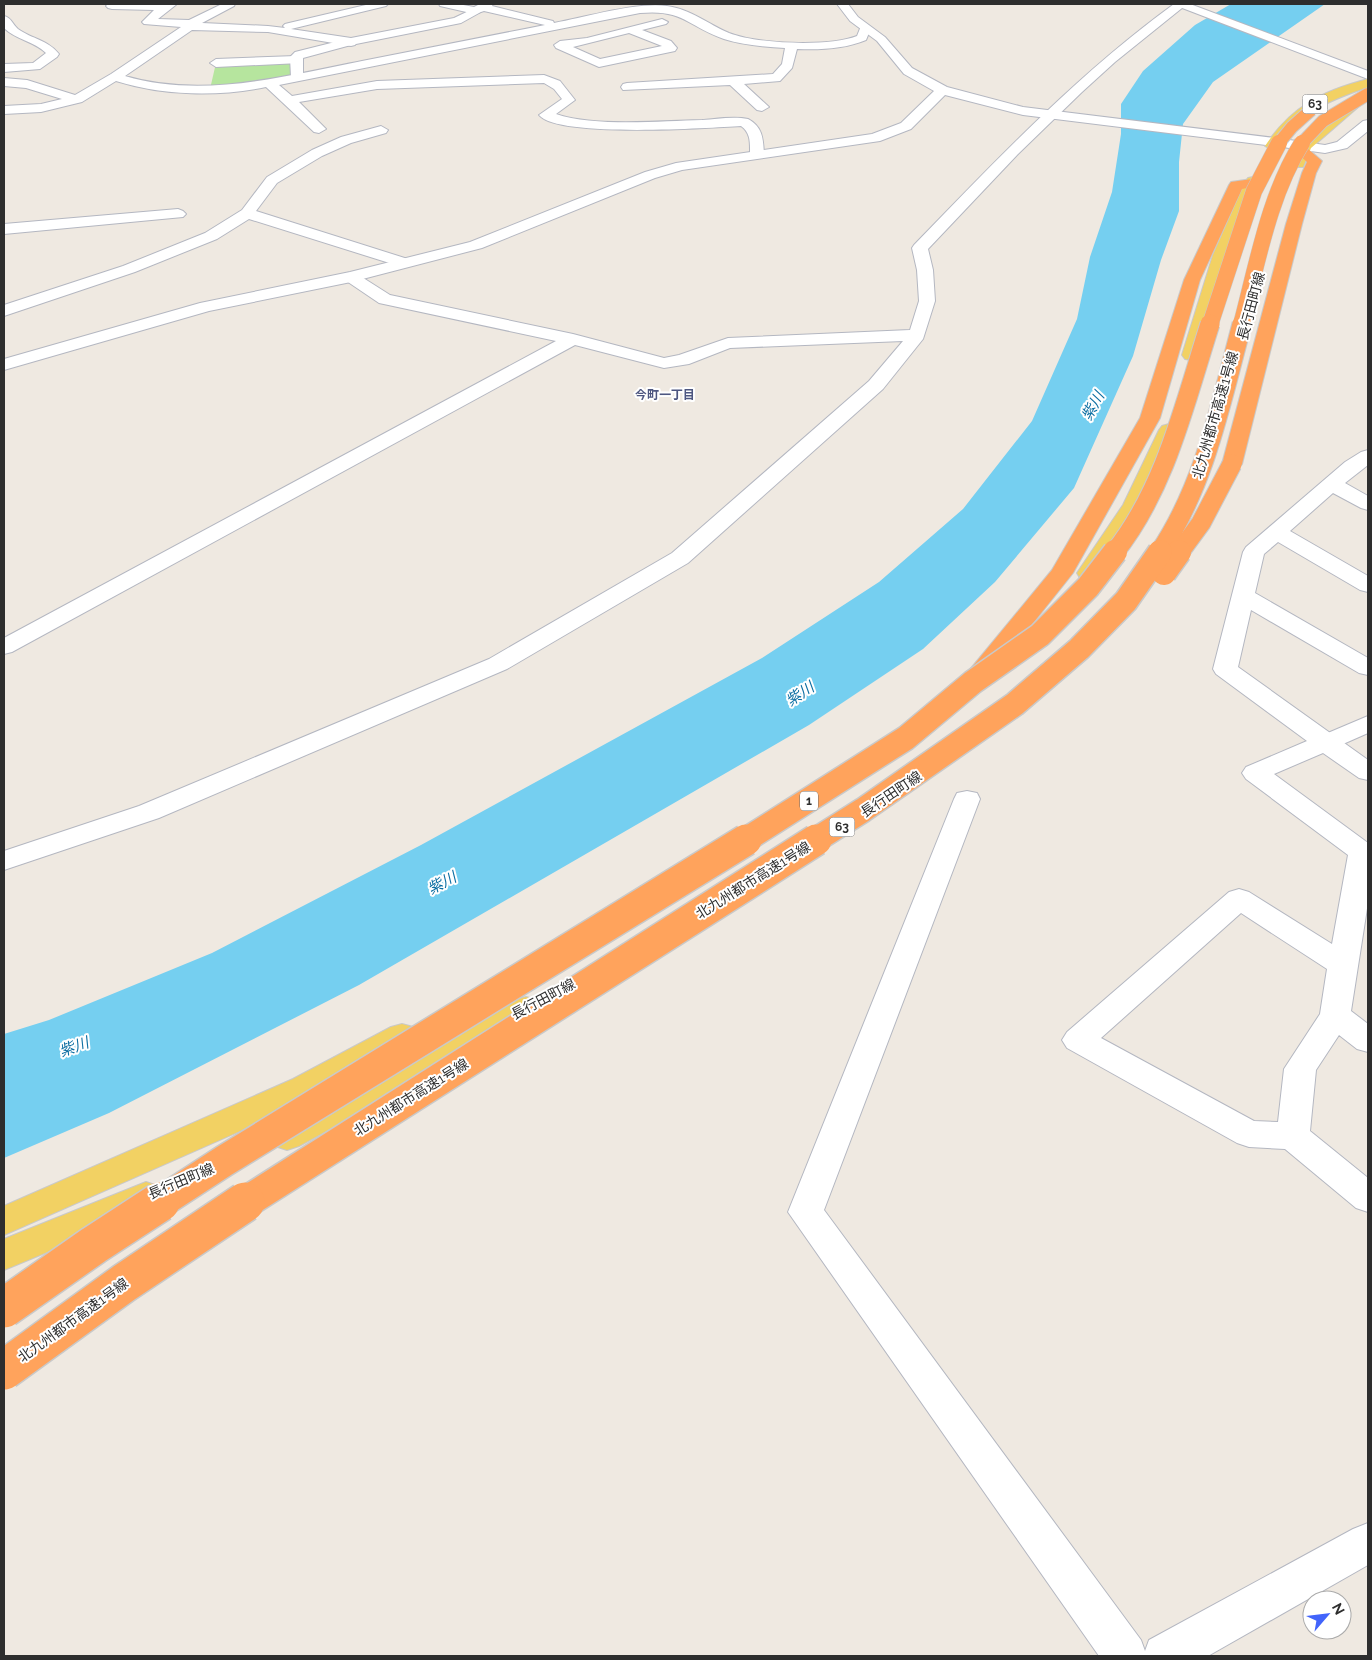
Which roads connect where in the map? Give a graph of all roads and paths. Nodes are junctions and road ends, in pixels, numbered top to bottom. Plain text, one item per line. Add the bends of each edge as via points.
1 (230, 4) edge
2 (382, 4) edge
3 (444, 4) edge
4 (842, 4) edge
5 (1184, 5) edge
6 (112, 6) dead end
7 (168, 6) edge
8 (482, 7) edge
9 (4, 14) edge
10 (688, 16) junction
11 (190, 25) junction
12 (559, 25) junction
13 (865, 28) junction
14 (254, 29) junction
15 (268, 29) junction
16 (630, 29) junction
17 (240, 40) dead end
18 (351, 42) junction
19 (791, 46) junction
20 (225, 50) dead end
21 (296, 60) junction
22 (4, 68) edge
23 (1368, 74) edge
24 (213, 76) junction
25 (115, 77) junction
26 (297, 77) junction
27 (1368, 79) edge
28 (732, 80) junction
29 (4, 82) edge
30 (269, 83) junction
31 (1368, 84) edge
32 (626, 87) dead end
33 (942, 90) junction
34 (1368, 92) edge
35 (77, 99) junction
36 (288, 100) junction
37 (1368, 100) edge
38 (762, 107) dead end
39 (4, 110) edge
40 (1055, 115) junction
41 (1368, 124) edge
42 (319, 129) dead end
43 (381, 130) dead end
44 (1275, 142) junction
45 (1304, 145) junction
46 (757, 154) junction
47 (1252, 183) junction
48 (246, 213) junction
49 (178, 214) dead end
50 (4, 229) edge
51 (405, 263) junction
52 (351, 277) junction
53 (4, 311) edge
54 (917, 335) junction
55 (573, 339) junction
56 (4, 365) edge
57 (1368, 456) edge
58 (1331, 484) junction
59 (1368, 504) edge
60 (1276, 532) junction
61 (1368, 585) edge
62 (1243, 596) junction
63 (4, 646) edge
64 (1368, 668) edge
65 (973, 682) junction
66 (1015, 704) junction
67 (1368, 724) edge
68 (1325, 744) junction
69 (1368, 772) edge
70 (967, 799) dead end
71 (4, 861) edge
72 (1362, 899) edge
73 (1343, 965) junction
74 (1335, 1015) junction
75 (1368, 1041) edge
76 (1293, 1136) junction
77 (1368, 1198) edge
78 (4, 1221) edge
79 (4, 1255) edge
80 (4, 1308) edge
81 (4, 1370) edge
82 (1368, 1543) edge
83 (1125, 1656) edge
84 (1165, 1656) edge

1 - 11 street
2 - 15 street
3 - 8 street
4 - 13 street
5 - 23 street
5 - 40 street via 1095,71
6 - 7 street
7 - 11 street via 148,22
8 - 12 street
8 - 18 street via 457,21
9 - 22 street via 9,29 45,46 53,54 36,66
10 - 12 street via 672,10 640,10
10 - 16 street
10 - 19 street via 727,36
11 - 14 street
11 - 25 street
12 - 26 street
13 - 19 street via 858,41
13 - 33 street via 881,39 908,71
14 - 15 street
14 - 17 street
15 - 18 street
16 - 16 street via 671,48 599,63 560,45
18 - 21 street via 300,55
19 - 28 street via 791,57 780,75
20 - 24 street via 218,56
21 - 24 street
21 - 26 street
24 - 25 street via 147,86
24 - 30 street via 249,87
25 - 35 street
26 - 30 street
27 - 65 highway, 1, bridge via 1302,116 1267,160 1248,208 1168,452 1151,494 1124,541 1088,587 1040,635
28 - 32 street
28 - 38 street
29 - 35 street via 27,84
30 - 36 street
31 - 44 main road, 63 via 1325,98 1296,115
33 - 40 street via 1003,107
33 - 46 street via 906,126 875,138
34 - 45 main road, 長行田町線 / 63
35 - 39 street via 41,108
36 - 42 street
36 - 46 street via 377,85 544,79 564,91 569,100 546,115 555,119 573,123 649,126 743,122 756,131
37 - 45 highway, bridge via 1327,122
40 - 44 street
40 - 54 street via 920,248 927,301
41 - 45 street via 1342,145 1325,149
43 - 48 street via 317,153 272,180
44 - 45 street
44 - 47 main road, 63
45 - 66 highway, 北九州都市高速1号線, bridge via 1288,165 1273,208 1205,460 1187,504 1161,551 1126,601 1079,649
45 - 66 highway, bridge via 1314,160 1294,224 1232,464 1201,523 1179,556 1140,602 1087,655
45 - 79 main road, 長行田町線 / 63 via 1279,206 1210,462 1194,498 1148,575 1080,652 1010,713 767,878 306,1128
46 - 51 street via 681,166 650,175 484,242
47 - 65 highway, bridge via 1236,185 1189,291 1150,418 1062,574
47 - 78 main road, 63 via 1221,255 1175,415 1134,505 1075,592 940,715 707,869 306,1088
48 - 51 street
48 - 53 street via 211,236
49 - 50 street
51 - 52 street
52 - 55 street via 385,299
52 - 56 street via 206,307
54 - 55 street via 728,343 683,360 664,363
54 - 71 street via 876,385 680,558 498,664 149,812
55 - 63 street
57 - 58 street
58 - 59 street
58 - 60 street
60 - 61 street
60 - 62 street via 1254,552
62 - 64 street
62 - 68 street via 1225,669
65 - 80 highway, 1, bridge via 906,738 852,774 224,1161
66 - 81 highway, 北九州都市高速1号線, bridge via 863,810 247,1201 124,1283
67 - 68 street
68 - 69 street
68 - 72 street via 1254,772 1362,852
70 - 83 street via 806,1212
72 - 73 street
73 - 74 street
73 - 76 street via 1239,899 1078,1040 1249,1134
74 - 75 street
74 - 76 street via 1300,1070
76 - 77 street
82 - 84 street

